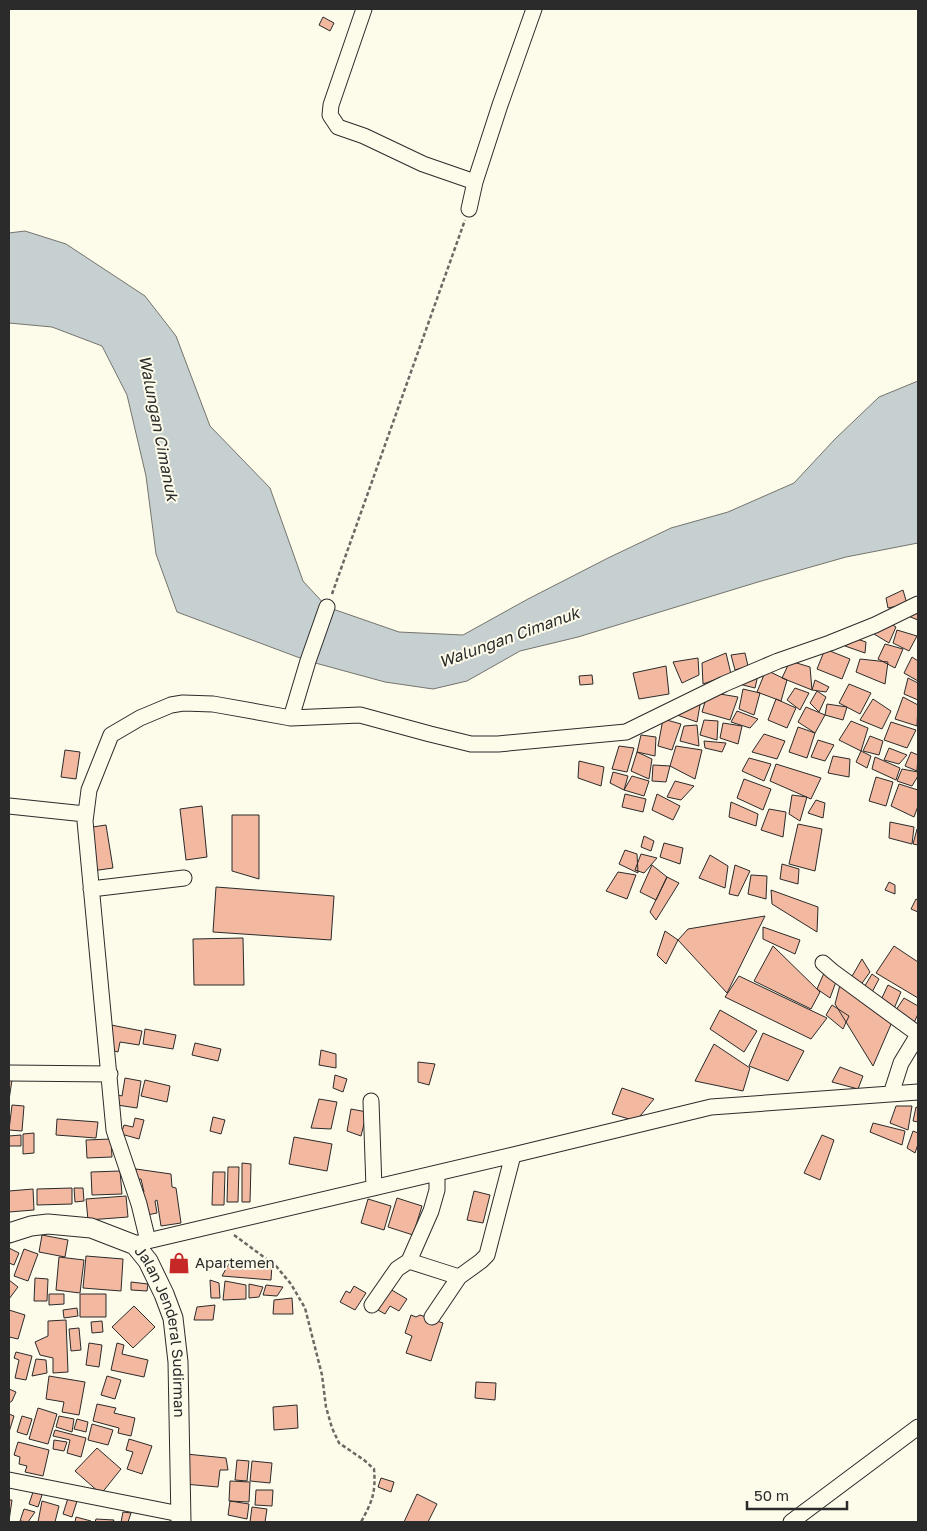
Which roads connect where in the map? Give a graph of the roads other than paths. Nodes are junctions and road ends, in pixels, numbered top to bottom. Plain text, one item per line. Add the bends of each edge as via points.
1 (364, 9) edge
2 (534, 9) edge
3 (475, 182) junction
4 (469, 209) road end
5 (918, 604) edge
6 (327, 607) road end
7 (291, 718) junction
8 (9, 806) edge
9 (85, 814) junction
10 (184, 878) dead end
11 (92, 890) junction
12 (823, 963) dead end
13 (918, 1034) edge
14 (9, 1073) edge
15 (110, 1074) junction
16 (918, 1092) edge
17 (891, 1094) junction
18 (371, 1101) dead end
19 (513, 1155) junction
20 (436, 1174) junction
21 (374, 1188) junction
22 (9, 1233) edge
23 (142, 1243) junction
24 (409, 1261) junction
25 (459, 1277) junction
26 (372, 1305) dead end
27 (432, 1317) dead end
28 (918, 1427) edge
29 (9, 1480) edge
30 (180, 1518) edge
31 (791, 1522) edge

1 - 3 street via 330,116 338,126 423,164
2 - 3 street
3 - 4 street
5 - 7 street via 839,640 724,684 626,732 471,744 360,715
6 - 7 street
7 - 9 street via 197,703 171,705 140,718 111,736 94,776
8 - 9 street
9 - 11 street
10 - 11 street
11 - 15 street
12 - 13 street
13 - 17 street via 905,1055
14 - 15 street
15 - 23 street via 114,1130 139,1204
16 - 17 street
17 - 19 street via 711,1107
18 - 21 street
19 - 20 street
19 - 25 street via 487,1255
20 - 21 street
20 - 24 street via 437,1190 431,1211
21 - 23 street
22 - 23 main road, Jalan Jenderal Sudirman via 31,1226 77,1225
23 - 30 main road, Jalan Jenderal Sudirman via 173,1318 178,1362
24 - 25 street
24 - 26 street via 398,1269
25 - 27 street
28 - 31 street
29 - 30 street

